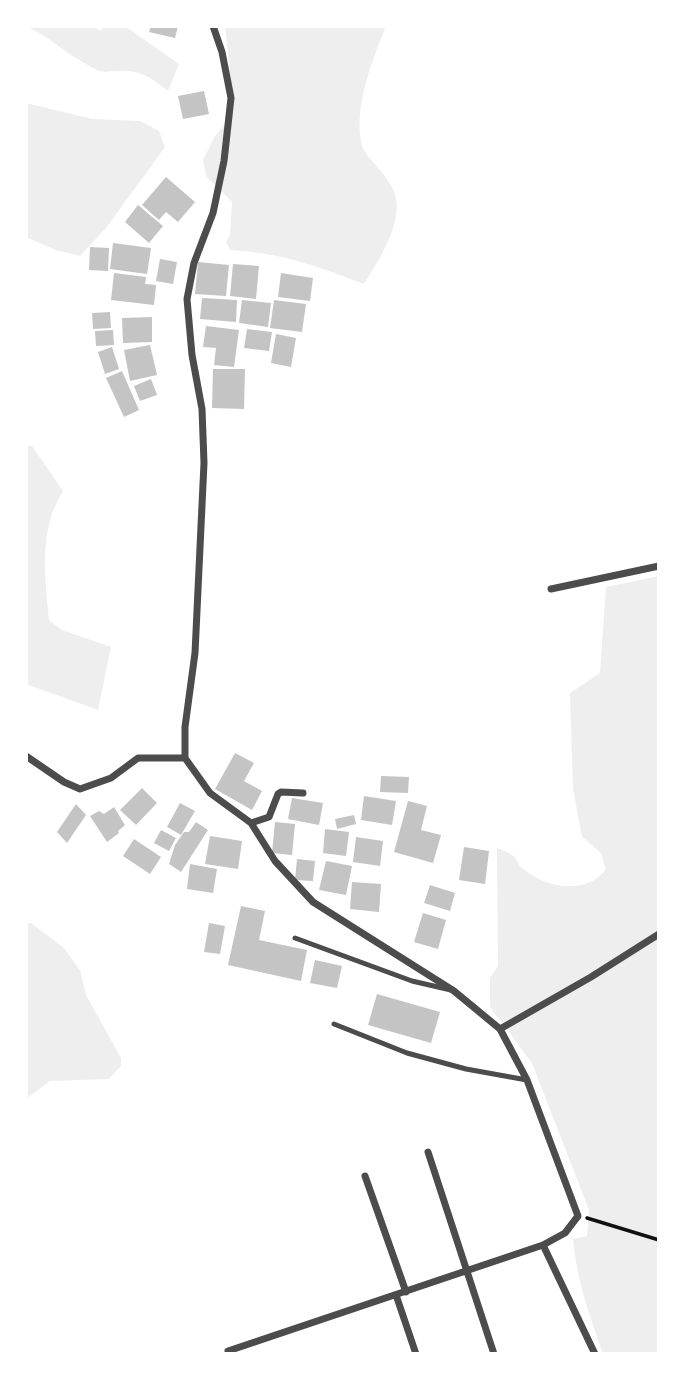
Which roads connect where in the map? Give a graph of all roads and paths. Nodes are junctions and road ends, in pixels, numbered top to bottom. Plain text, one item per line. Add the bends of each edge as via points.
1 (213, 26) edge
2 (659, 566) edge
3 (551, 589) dead end
4 (26, 756) edge
5 (185, 758) junction
6 (303, 793) dead end
7 (251, 823) junction
8 (659, 934) edge
9 (295, 938) dead end
10 (454, 991) junction
11 (334, 1024) dead end
12 (500, 1029) junction
13 (527, 1080) junction
14 (428, 1153) dead end
15 (365, 1176) dead end
16 (578, 1216) junction
17 (659, 1240) edge
18 (543, 1245) junction
19 (467, 1271) junction
20 (407, 1292) junction
21 (396, 1295) junction
22 (229, 1354) edge
23 (416, 1354) edge
24 (494, 1354) edge
25 (595, 1354) edge

1 - 5 street via 231,97 213,213 194,262 187,299 202,409 204,463
2 - 3 street
4 - 5 street via 80,789 111,778 138,758
5 - 7 street via 210,793
6 - 7 street via 281,792 269,817
7 - 10 street via 275,861 313,902
8 - 12 street
9 - 10 lane via 412,981
10 - 12 street
11 - 13 lane via 407,1053
12 - 13 street
13 - 16 street
14 - 19 street
15 - 20 street
16 - 17 path
16 - 18 street via 565,1233
18 - 19 street
18 - 25 street
19 - 20 street
19 - 24 street
20 - 21 street
21 - 22 street
21 - 23 street

